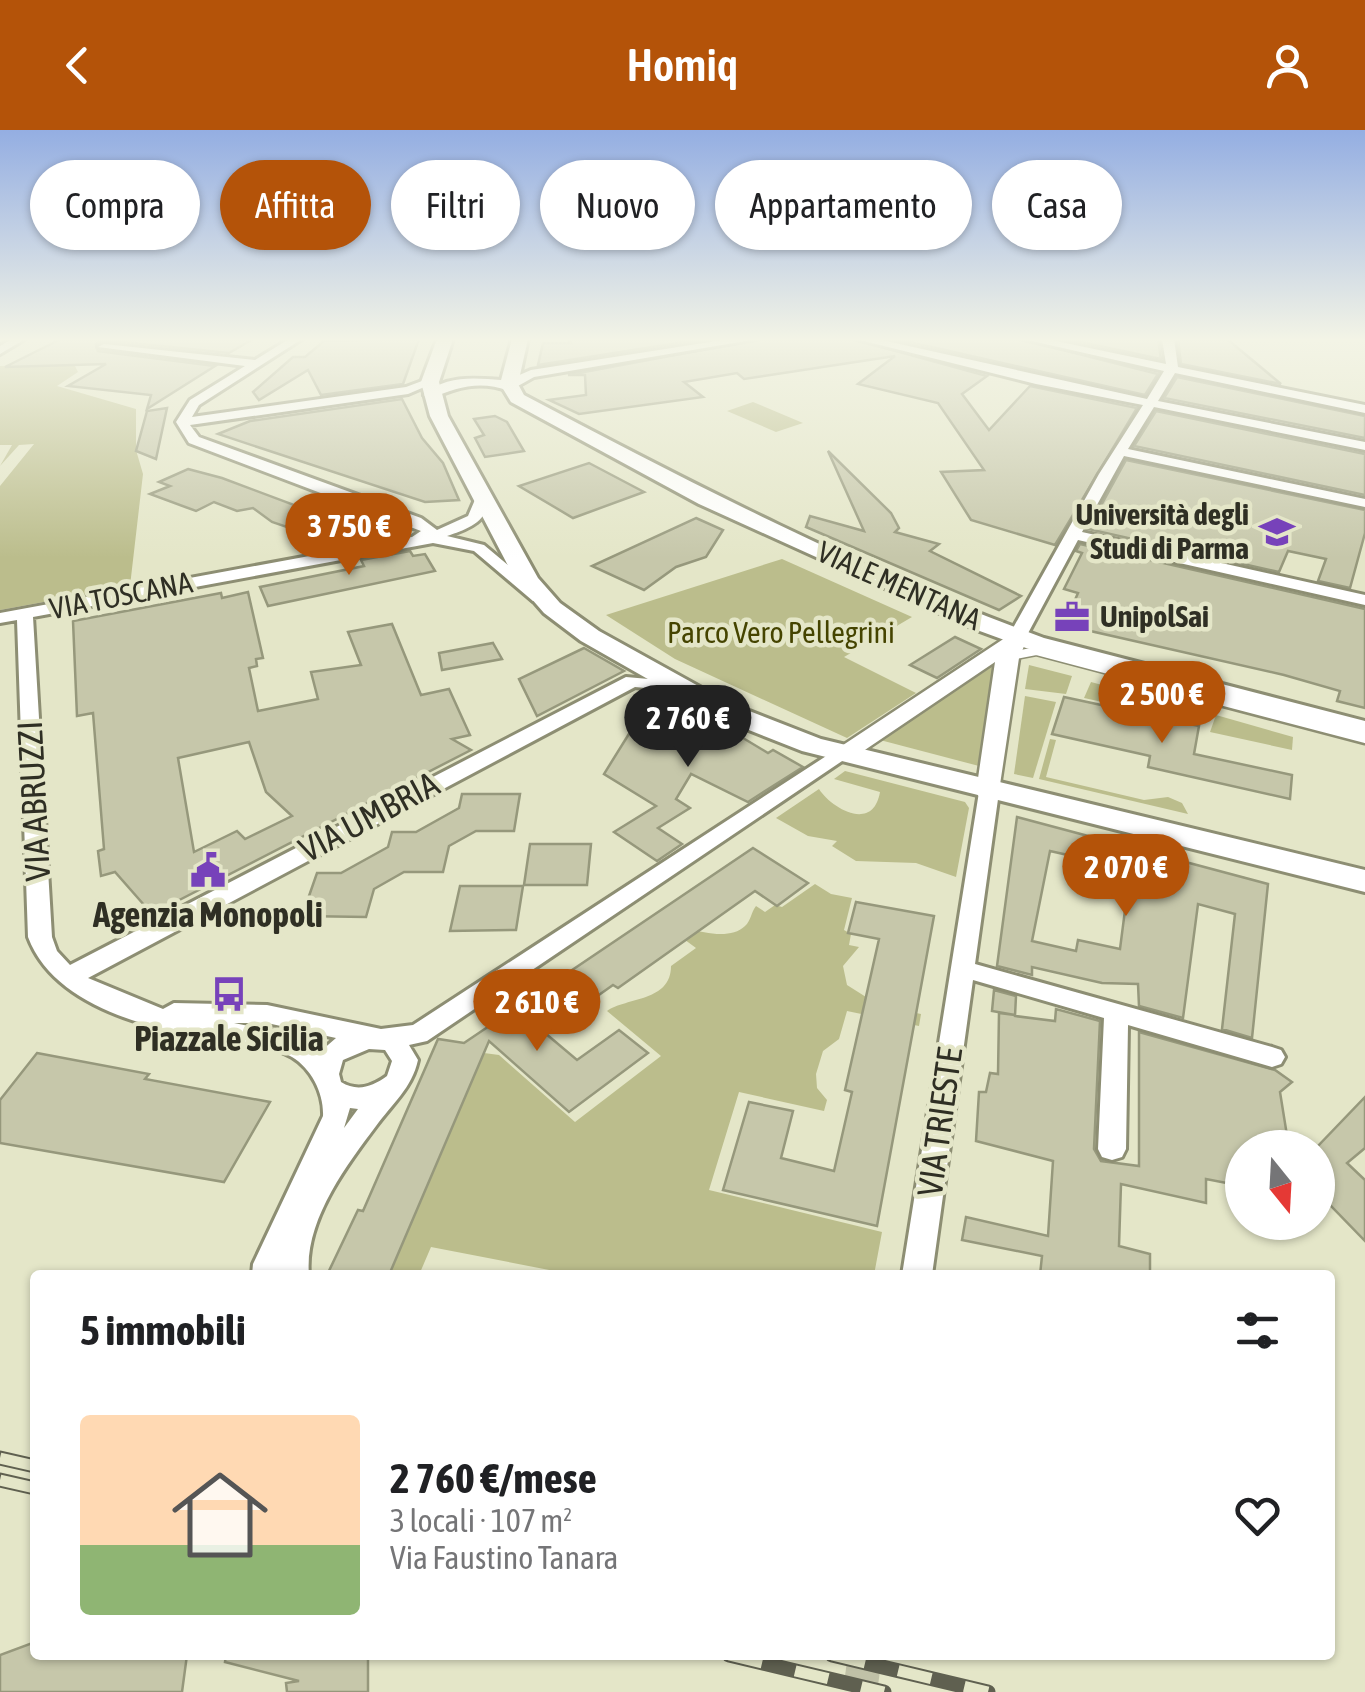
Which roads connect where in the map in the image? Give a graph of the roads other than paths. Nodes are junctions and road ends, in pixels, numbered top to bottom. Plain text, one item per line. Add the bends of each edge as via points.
1 (188, 412) edge
2 (255, 412) edge
3 (441, 412) edge
4 (540, 412) edge
5 (1147, 412) edge
6 (1197, 412) edge
7 (182, 422) junction
8 (1365, 446) edge
9 (1121, 451) junction
10 (482, 498) junction
11 (1360, 498) edge
12 (428, 533) junction
13 (1076, 535) junction
14 (1365, 600) edge
15 (548, 605) junction
16 (25, 614) junction
17 (0, 618) edge
18 (1012, 647) junction
19 (677, 686) junction
20 (1365, 730) edge
21 (1365, 738) edge
22 (844, 753) junction
23 (990, 792) junction
24 (1365, 881) edge
25 (964, 970) junction
26 (67, 978) junction
27 (140, 1009) junction
28 (1116, 1013) junction
29 (379, 1038) junction
30 (1272, 1058) dead end
31 (398, 1081) junction
32 (328, 1084) junction
33 (1112, 1150) dead end
34 (267, 1270) edge
35 (294, 1270) edge
36 (918, 1270) edge

1 - 7 street
2 - 7 street
3 - 10 main road
4 - 18 main road, VIALE MENTANA
5 - 9 street
6 - 8 street
7 - 12 street via 194,440
9 - 11 street
9 - 13 street
10 - 12 street, VIA TOSCANA via 473,520
10 - 15 main road via 523,574
12 - 15 street, VIA TOSCANA via 484,552
12 - 16 street, VIA TOSCANA
13 - 14 street
13 - 18 street
15 - 19 main road
16 - 17 street, VIA TOSCANA
16 - 26 street, VIA ABRUZZI via 40,937 46,958
18 - 20 main road, VIALE MENTANA
18 - 21 lane, VIALE MENTANA
18 - 22 street
18 - 23 street
19 - 22 main road via 760,727
19 - 26 street, VIA UMBRIA via 632,681
22 - 23 main road
22 - 29 street via 418,1034
23 - 24 main road
23 - 25 street, VIA TRIESTE
25 - 28 street
25 - 36 street, VIA TRIESTE
26 - 27 street
27 - 29 street via 267,1014
27 - 32 street via 296,1048 318,1063
28 - 30 street
28 - 33 street
29 - 31 street via 402,1050
29 - 32 street via 353,1041 334,1054
31 - 32 street via 362,1099
31 - 35 street via 332,1170 294,1246
32 - 34 street via 336,1116

